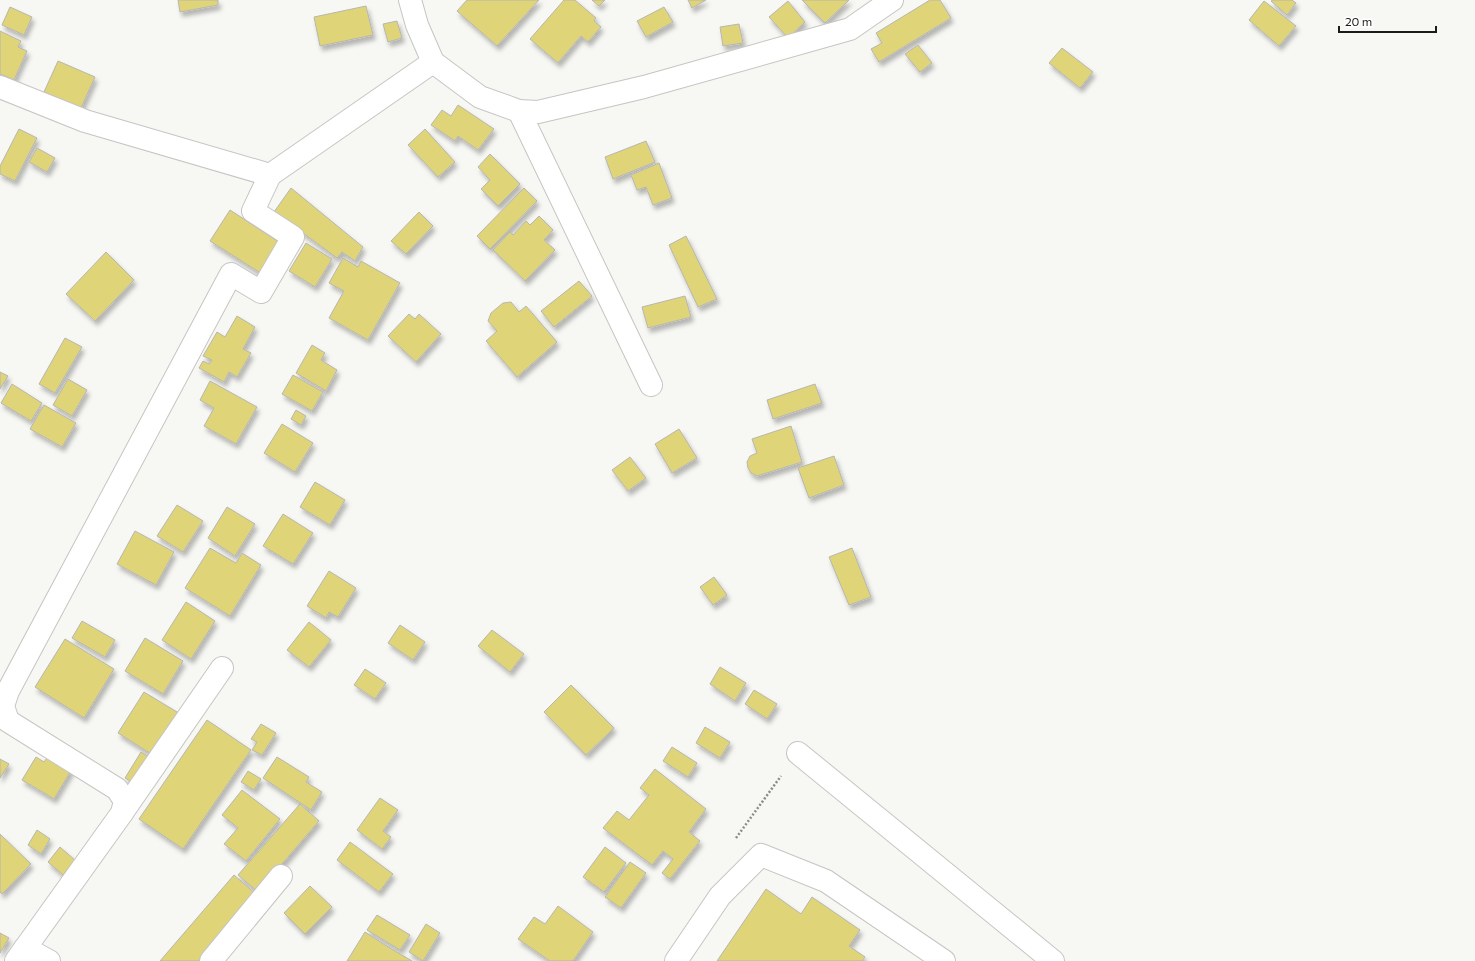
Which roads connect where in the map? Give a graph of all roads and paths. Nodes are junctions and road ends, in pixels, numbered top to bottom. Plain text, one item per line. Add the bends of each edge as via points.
1 (410, 0) edge
2 (892, 0) edge
3 (433, 62) junction
4 (0, 87) edge
5 (518, 111) junction
6 (270, 175) junction
7 (651, 385) dead end
8 (222, 668) dead end
9 (4, 722) edge
10 (798, 753) dead end
11 (122, 813) junction
12 (281, 876) dead end
13 (21, 954) edge
14 (49, 961) edge
15 (212, 961) edge
16 (676, 961) edge
17 (944, 961) edge
18 (1053, 961) edge

1 - 3 street via 417,25
2 - 5 street via 850,29 644,87 538,112
3 - 5 street via 480,97
3 - 6 street
4 - 6 street via 85,121
5 - 7 street
6 - 9 street via 253,211 293,237 261,292 231,274 8,691 3,706
8 - 11 street
9 - 11 street via 117,789 124,801
10 - 18 street
11 - 13 street
12 - 15 street
13 - 14 street
16 - 17 street via 720,896 761,855 826,881

